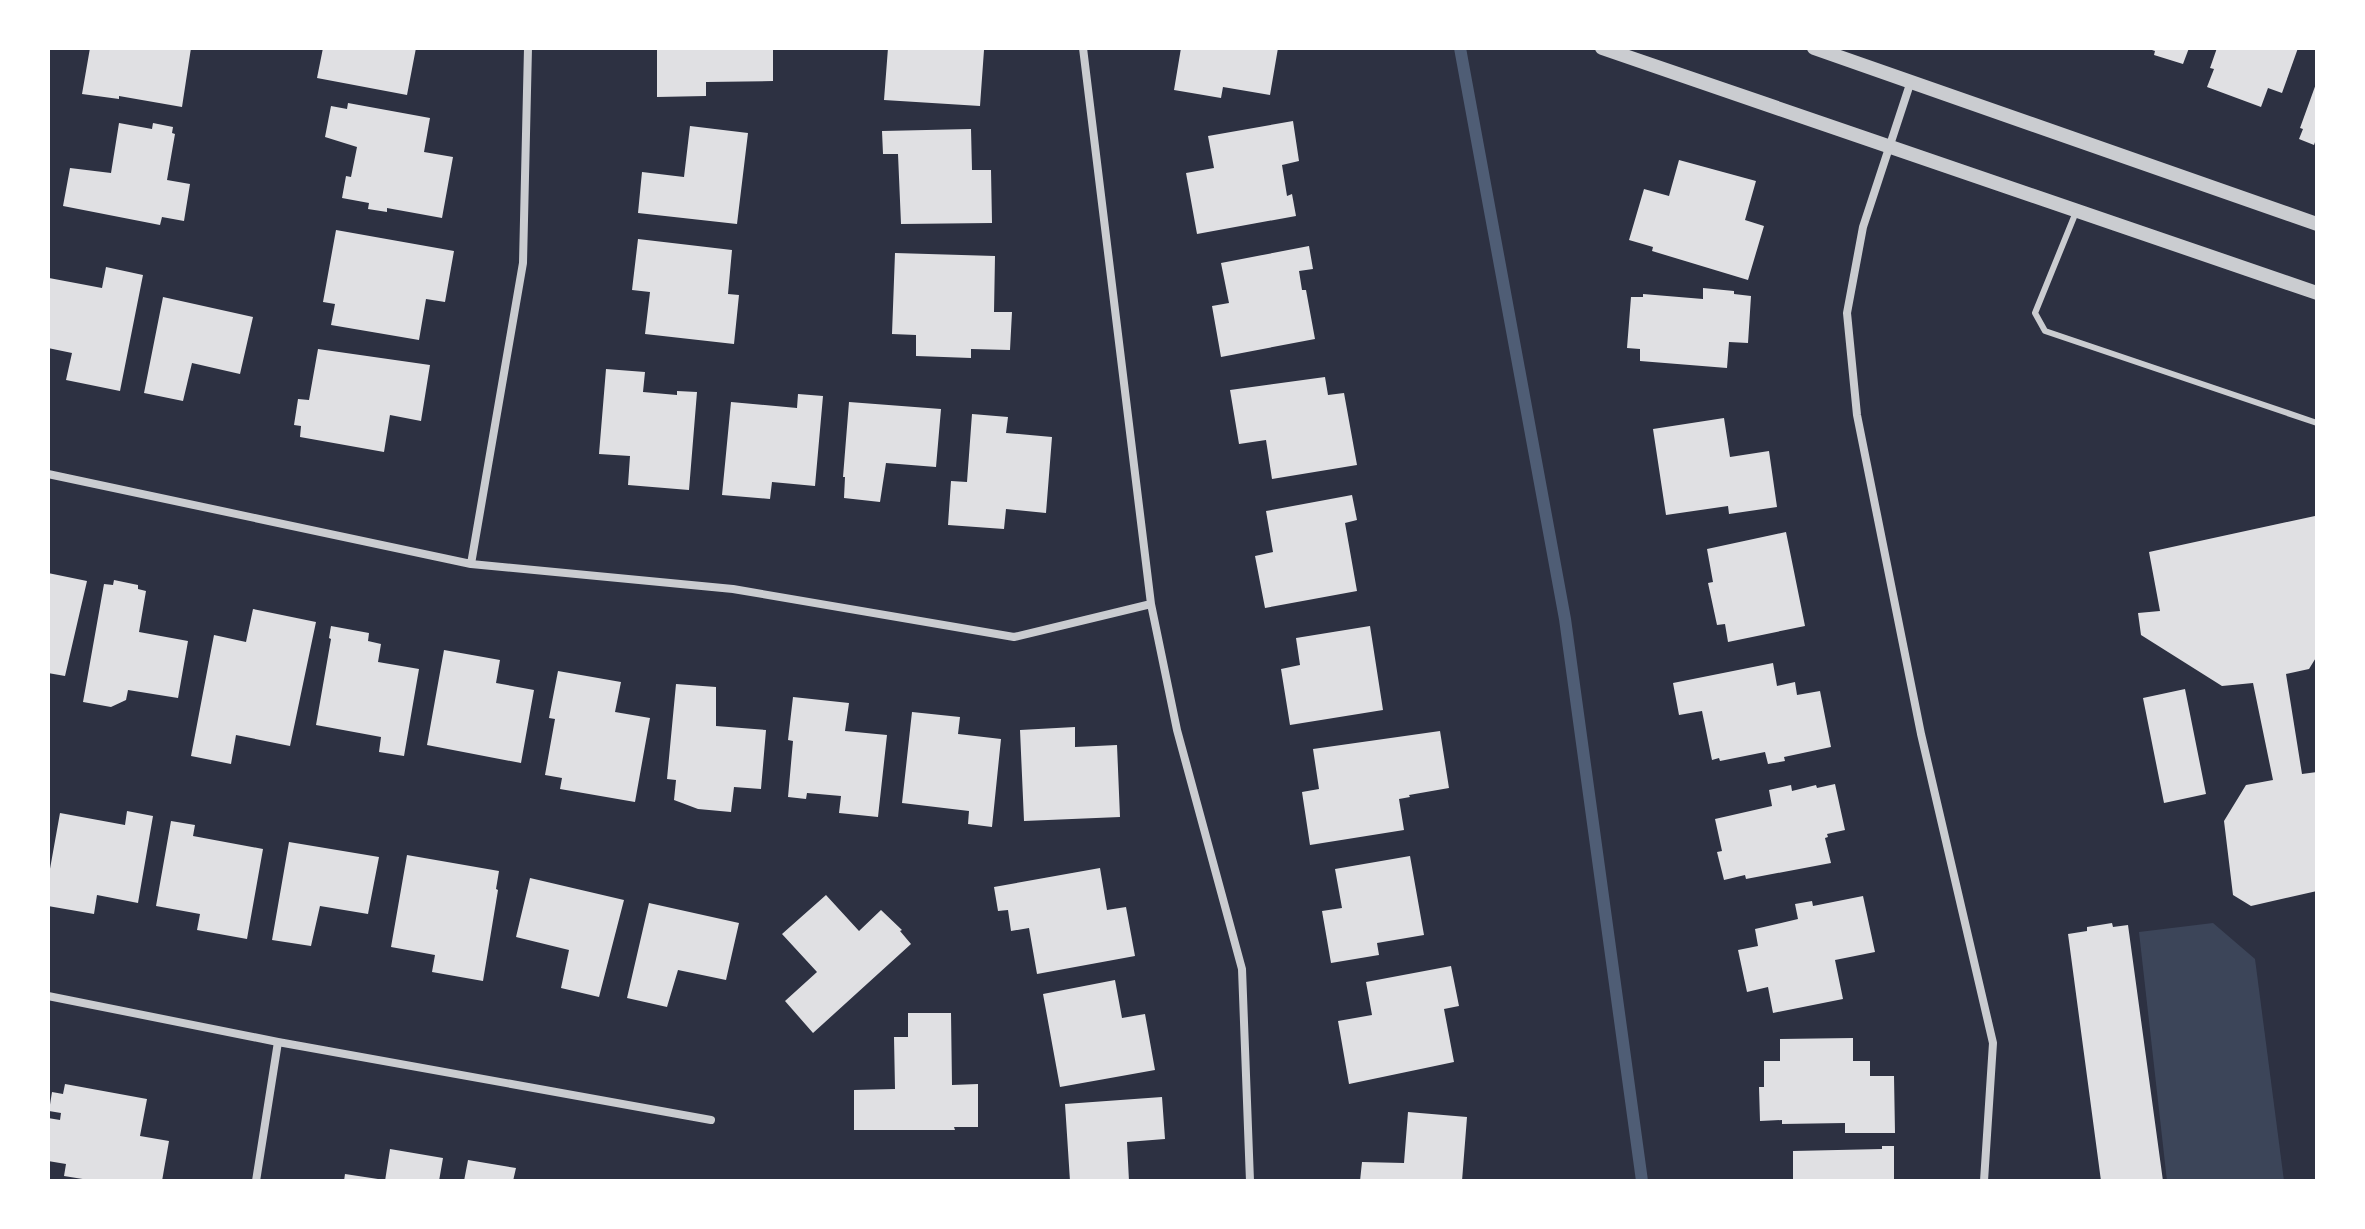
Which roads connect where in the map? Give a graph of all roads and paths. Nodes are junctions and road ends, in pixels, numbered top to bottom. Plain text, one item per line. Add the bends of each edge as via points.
1 (528, 48) edge
2 (1083, 48) edge
3 (1602, 48) edge
4 (1814, 48) edge
5 (1911, 81) junction
6 (1889, 146) junction
7 (2076, 210) junction
8 (2317, 224) edge
9 (2317, 293) edge
10 (2317, 423) edge
11 (48, 474) edge
12 (471, 564) junction
13 (1151, 604) junction
14 (48, 996) edge
15 (278, 1042) junction
16 (711, 1120) dead end
17 (256, 1181) edge
18 (1250, 1181) edge
19 (1984, 1181) edge

1 - 12 street via 523,263
2 - 13 street
3 - 6 street
4 - 5 street
5 - 6 street
5 - 8 street
6 - 7 street
6 - 19 street via 1863,227 1847,313 1857,415 1921,734 1993,1043
7 - 9 street
7 - 10 lane via 2035,313 2045,331
11 - 12 street
12 - 13 street via 733,589 1014,637
13 - 18 street via 1177,730 1242,969
14 - 15 street
15 - 16 street
15 - 17 street

